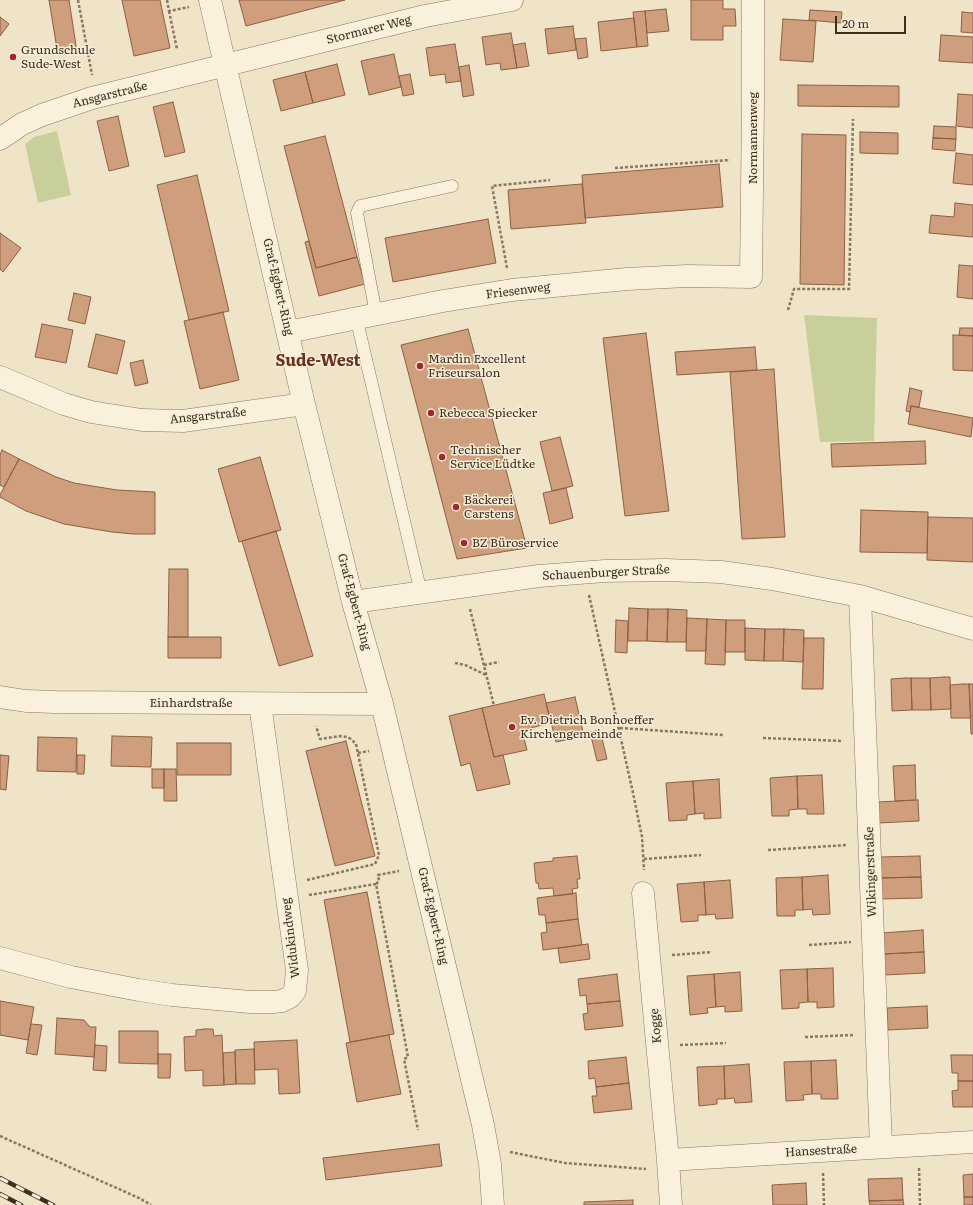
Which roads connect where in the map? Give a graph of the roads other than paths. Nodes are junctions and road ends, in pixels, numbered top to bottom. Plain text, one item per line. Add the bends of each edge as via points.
1 (512, 0) edge
2 (753, 0) edge
3 (210, 1) edge
4 (226, 66) junction
5 (0, 139) edge
6 (452, 186) dead end
7 (751, 277) joint
8 (366, 315) junction
9 (288, 332) junction
10 (0, 377) edge
11 (304, 404) junction
12 (421, 593) junction
13 (860, 596) junction
14 (353, 602) junction
15 (973, 629) edge
16 (0, 697) edge
17 (260, 704) junction
18 (382, 704) junction
19 (643, 893) road end
20 (0, 958) edge
21 (973, 1142) edge
22 (881, 1147) junction
23 (669, 1165) junction
24 (493, 1205) edge
25 (671, 1205) edge

1 - 4 street, Stormarer Weg via 425,16
2 - 7 street, Normannenweg
3 - 4 street, Graf-Egbert-Ring
4 - 5 street, Ansgarstraße via 96,97 42,115 22,124
4 - 9 street, Graf-Egbert-Ring
6 - 8 lane via 360,206 357,213
7 - 8 street, Friesenweg via 687,276 627,279 512,290
8 - 9 street, Friesenweg
8 - 12 lane
9 - 11 street, Graf-Egbert-Ring
10 - 11 street, Ansgarstraße via 64,404 91,412 142,420 183,421
11 - 14 street, Graf-Egbert-Ring
12 - 13 street, Schauenburger Straße via 539,576 659,570 721,572
12 - 14 street, Schauenburger Straße
13 - 15 street, Schauenburger Straße
13 - 22 street, Wikingerstraße
14 - 18 street, Graf-Egbert-Ring
16 - 17 street, Einhardstraße via 55,702
17 - 18 street, Einhardstraße
17 - 20 street, Widukindweg via 296,970 295,991 290,997 282,1001 250,1002 172,995 71,977
18 - 24 street, Graf-Egbert-Ring via 483,1125 490,1164
19 - 23 street, Kogge
21 - 22 street, Hansestraße
22 - 23 street, Hansestraße
23 - 25 street, Kogge

